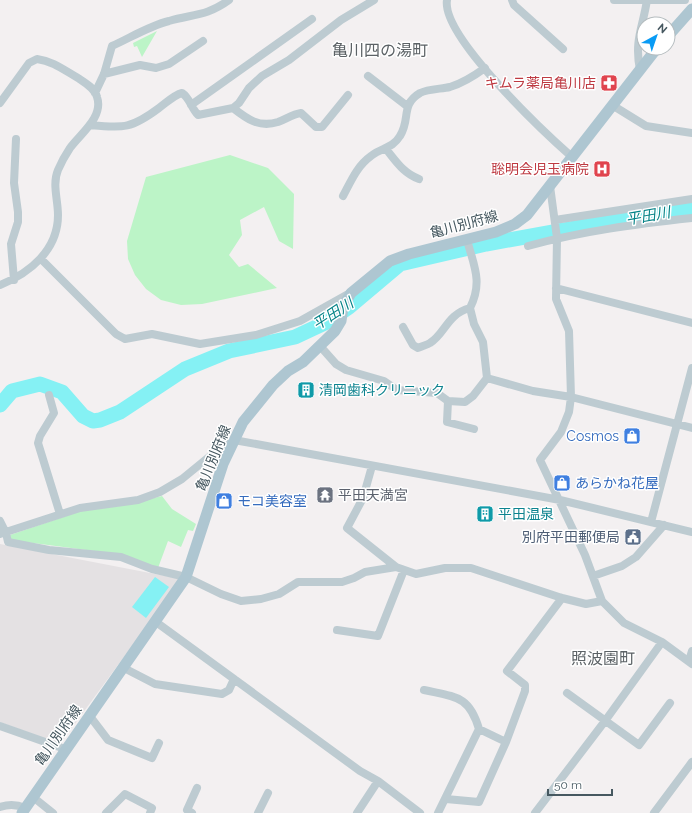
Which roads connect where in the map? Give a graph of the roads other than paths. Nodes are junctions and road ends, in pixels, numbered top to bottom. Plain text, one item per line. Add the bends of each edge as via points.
1 (229, 0) edge
2 (374, 0) edge
3 (447, 0) edge
4 (512, 0) edge
5 (614, 0) edge
6 (685, 0) edge
7 (647, 1) edge
8 (692, 9) edge
9 (312, 19) dead end
10 (676, 27) edge
11 (203, 41) dead end
12 (563, 49) dead end
13 (651, 56) edge
14 (485, 68) junction
15 (640, 70) junction
16 (104, 74) junction
17 (368, 76) dead end
18 (95, 93) junction
19 (348, 95) dead end
20 (0, 103) edge
21 (191, 105) junction
22 (612, 105) junction
23 (407, 106) junction
24 (233, 108) junction
25 (90, 125) junction
26 (692, 133) edge
27 (16, 139) dead end
28 (386, 148) junction
29 (572, 157) junction
30 (419, 179) dead end
31 (550, 186) junction
32 (343, 196) dead end
33 (692, 199) edge
34 (692, 218) edge
35 (555, 223) junction
36 (557, 238) junction
37 (468, 242) junction
38 (528, 246) dead end
39 (41, 259) junction
40 (14, 280) junction
41 (0, 285) edge
42 (556, 288) junction
43 (351, 293) junction
44 (470, 308) junction
45 (692, 323) edge
46 (403, 327) dead end
47 (320, 346) junction
48 (692, 368) edge
49 (487, 378) junction
50 (50, 395) dead end
51 (571, 396) junction
52 (448, 401) junction
53 (677, 424) junction
54 (692, 428) edge
55 (474, 429) dead end
56 (234, 440) junction
57 (372, 466) junction
58 (560, 500) junction
59 (60, 514) junction
60 (0, 521) edge
61 (651, 522) junction
62 (664, 525) junction
63 (692, 532) edge
64 (3, 534) edge
65 (400, 568) junction
66 (593, 576) junction
67 (186, 577) junction
68 (562, 598) junction
69 (602, 601) junction
70 (156, 622) junction
71 (337, 630) dead end
72 (662, 642) junction
73 (692, 651) edge
74 (690, 662) edge
75 (124, 668) junction
76 (234, 679) junction
77 (424, 690) dead end
78 (567, 693) dead end
79 (670, 703) dead end
80 (89, 715) junction
81 (605, 721) junction
82 (0, 726) edge
83 (479, 729) junction
84 (506, 742) junction
85 (159, 743) dead end
86 (65, 749) junction
87 (692, 762) edge
88 (378, 781) junction
89 (197, 788) dead end
90 (268, 793) dead end
91 (33, 797) junction
92 (446, 799) junction
93 (0, 807) edge
94 (24, 810) edge
95 (53, 813) edge
96 (106, 813) edge
97 (150, 813) edge
98 (192, 813) edge
99 (258, 813) edge
100 (357, 813) edge
101 (420, 813) edge
102 (438, 813) edge
103 (535, 813) edge
104 (654, 813) edge

1 - 16 street via 203,15 168,21 112,46
2 - 24 street via 262,76
3 - 14 street via 449,16
4 - 12 street via 514,5
5 - 7 street
6 - 7 street
7 - 15 street via 638,33
8 - 10 main road
9 - 21 street
11 - 16 street via 169,64 156,68 140,65
13 - 15 main road, 亀川別府線
14 - 23 street via 465,81 421,92
14 - 29 street via 545,134
15 - 22 main road, 亀川別府線
16 - 18 street
17 - 23 street
18 - 20 street via 85,82 55,64 37,59 29,63
18 - 25 street via 98,98 94,119
19 - 24 street via 322,127 316,127 301,113 278,122 263,124 248,120
21 - 24 street via 198,115
21 - 25 street via 187,96 182,93 135,124 112,127
22 - 26 street via 646,126
22 - 29 main road, 亀川別府線
23 - 28 street via 406,124 392,146
25 - 39 street via 70,148 58,171 55,189 57,228
27 - 40 street via 14,183 18,222 11,244
28 - 30 street via 400,168
28 - 32 street via 360,165
29 - 31 main road, 亀川別府線
31 - 35 street
31 - 37 main road, 亀川別府線 via 527,215 515,224
33 - 35 street
34 - 36 street via 635,224
35 - 36 street
36 - 38 street
36 - 42 street
37 - 43 main road, 亀川別府線 via 409,254 390,261
37 - 44 street via 477,275 476,296
39 - 40 street
39 - 43 street via 116,334 125,339 152,334 200,344 256,335 300,322
40 - 41 street
42 - 45 street
42 - 51 street via 556,299 569,331
43 - 47 main road, 亀川別府線 via 343,306 341,321 336,331
44 - 46 street via 451,319 430,344 418,348 413,345
44 - 49 street via 483,342
47 - 52 street via 336,364 346,370 384,381 398,390 437,393
47 - 56 main road, 亀川別府線 via 303,362 288,370 274,385 243,422
48 - 53 street
49 - 51 street via 533,391
49 - 52 street via 465,402
50 - 59 street via 54,412 38,443
51 - 53 street
51 - 58 street via 569,412 561,432 540,460
52 - 55 street via 447,422
53 - 54 street
53 - 61 street
56 - 57 street
56 - 59 street via 226,443 160,492 138,500 80,508
56 - 67 main road, 亀川別府線 via 223,464
57 - 58 street
57 - 65 street via 363,498 347,528
58 - 61 street
58 - 66 street
59 - 64 street
60 - 64 street
61 - 62 street
62 - 63 street
62 - 66 street via 636,557 622,566
64 - 67 street via 8,542 49,550 121,557 152,569
65 - 67 street via 365,572 342,582 298,582 278,594 241,601
65 - 68 street via 416,574 445,568 471,568
65 - 71 street via 378,636
66 - 69 street
67 - 70 main road, 亀川別府線
68 - 69 street via 586,604
68 - 84 street via 507,671 525,685 525,691
69 - 72 street via 624,623
70 - 75 main road, 亀川別府線
70 - 76 street
72 - 74 street
72 - 81 street
73 - 74 street
75 - 76 street via 155,684 222,694 229,690
75 - 80 main road, 亀川別府線
76 - 88 street via 360,771
77 - 83 street via 458,698 470,706
78 - 81 street
79 - 81 street via 639,745
80 - 85 street via 108,740 152,758
80 - 86 main road, 亀川別府線
81 - 103 street
82 - 86 street
83 - 84 street
83 - 92 street
84 - 92 street via 479,802
86 - 91 main road, 亀川別府線
87 - 104 street
88 - 100 street
88 - 101 street
89 - 98 street via 187,810
90 - 99 street
91 - 94 main road, 亀川別府線
91 - 95 street
92 - 102 street
93 - 94 street via 17,805
96 - 97 street via 125,794 152,808

